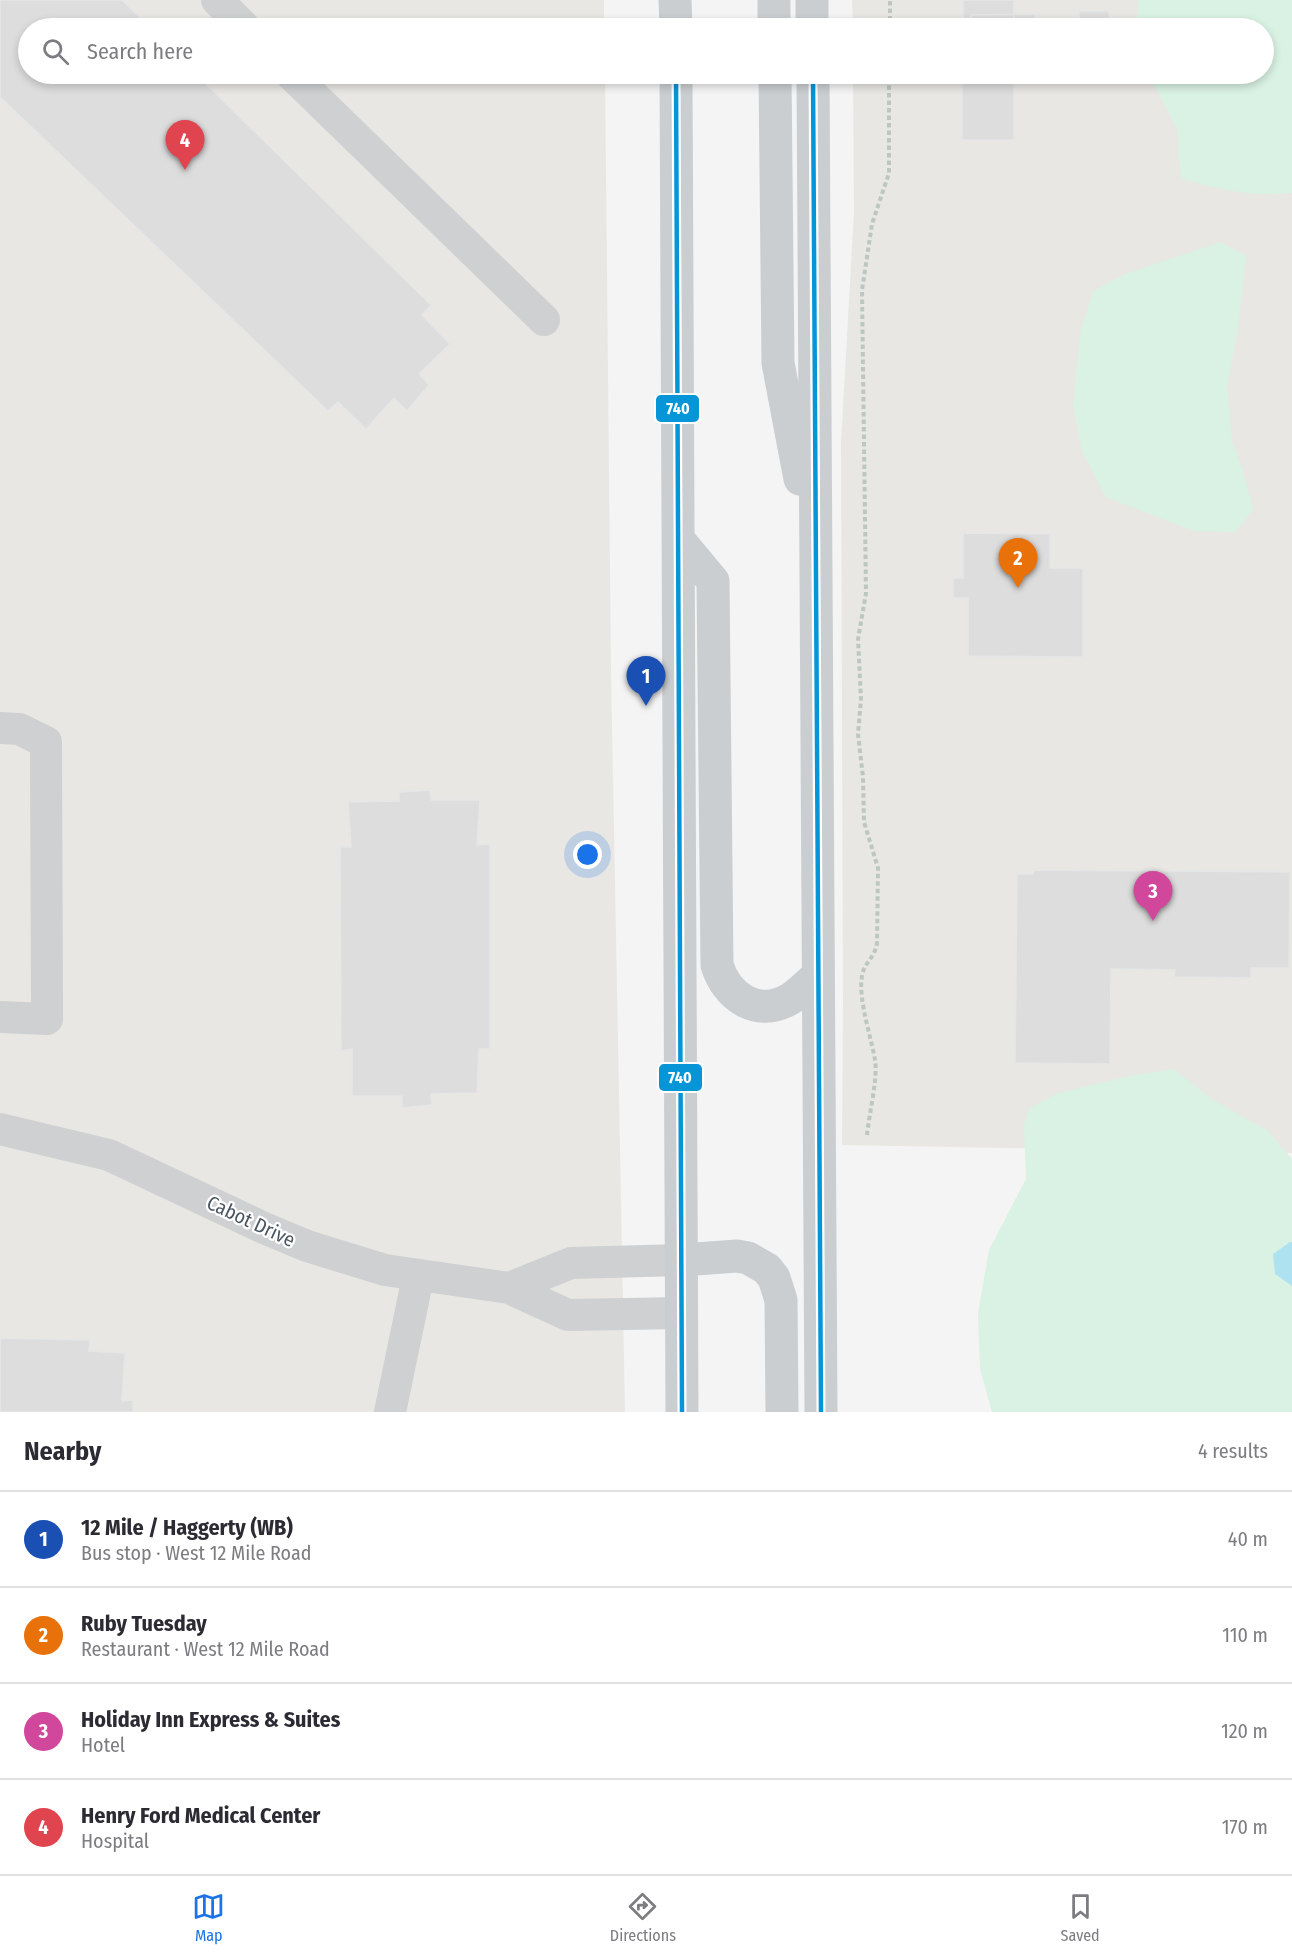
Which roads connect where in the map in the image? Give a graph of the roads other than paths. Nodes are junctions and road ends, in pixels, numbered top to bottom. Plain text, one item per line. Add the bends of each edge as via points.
1 (217, 0) edge
2 (675, 0) edge
3 (774, 0) edge
4 (812, 0) edge
5 (235, 18) edge
6 (676, 18) edge
7 (774, 18) edge
8 (812, 18) edge
9 (301, 84) edge
10 (676, 84) edge
11 (775, 84) edge
12 (813, 84) edge
13 (544, 320) dead end
14 (678, 539) junction
15 (816, 561) junction
16 (0, 728) edge
17 (818, 975) junction
18 (0, 1017) edge
19 (0, 1129) edge
20 (682, 1260) junction
21 (418, 1276) junction
22 (509, 1288) junction
23 (682, 1313) junction
24 (390, 1412) edge
25 (682, 1412) edge
26 (782, 1412) edge
27 (820, 1412) edge

1 - 5 street
2 - 6 main road
3 - 7 main road
4 - 8 main road
9 - 13 street
10 - 14 main road
11 - 15 main road via 778,363
12 - 15 main road
14 - 17 main road via 713,581 719,972 739,999 765,1006 791,999
14 - 20 main road
15 - 17 main road
16 - 18 street via 19,729 46,742 47,1019
17 - 27 main road
19 - 21 street, Cabot Drive via 109,1155 307,1246
20 - 22 street, Cabot Drive via 572,1263
20 - 23 main road
20 - 26 main road via 748,1258 759,1262 774,1278 781,1300
21 - 22 street, Cabot Drive
21 - 24 street
22 - 23 street, Cabot Drive via 568,1315
23 - 25 main road

